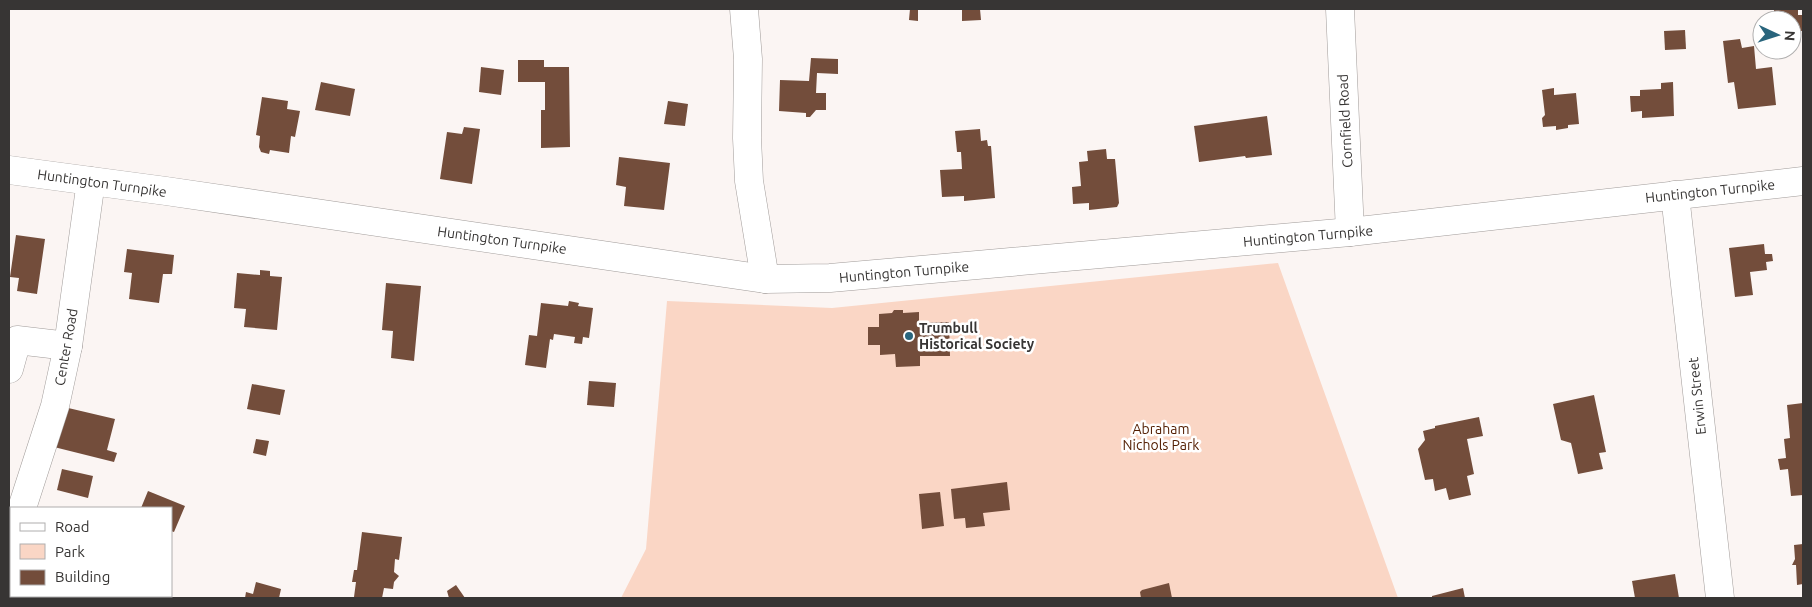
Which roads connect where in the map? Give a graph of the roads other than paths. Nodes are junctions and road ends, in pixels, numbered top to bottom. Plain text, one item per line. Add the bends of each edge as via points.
1 (744, 9) edge
2 (1340, 9) edge
3 (9, 170) edge
4 (91, 181) junction
5 (1803, 181) edge
6 (1675, 194) junction
7 (1350, 232) junction
8 (766, 279) junction
9 (68, 346) junction
10 (9, 369) edge
11 (22, 507) edge
12 (1720, 598) edge

1 - 8 main road via 748,59 749,181
2 - 7 main road, Cornfield Road
3 - 4 main road, Huntington Turnpike
4 - 8 main road, Huntington Turnpike
4 - 9 main road, Center Road
5 - 6 main road, Huntington Turnpike
6 - 7 main road, Huntington Turnpike
6 - 12 main road, Erwin Street
7 - 8 main road, Huntington Turnpike via 830,278
9 - 10 main road via 17,340
9 - 11 main road, Center Road via 55,406

